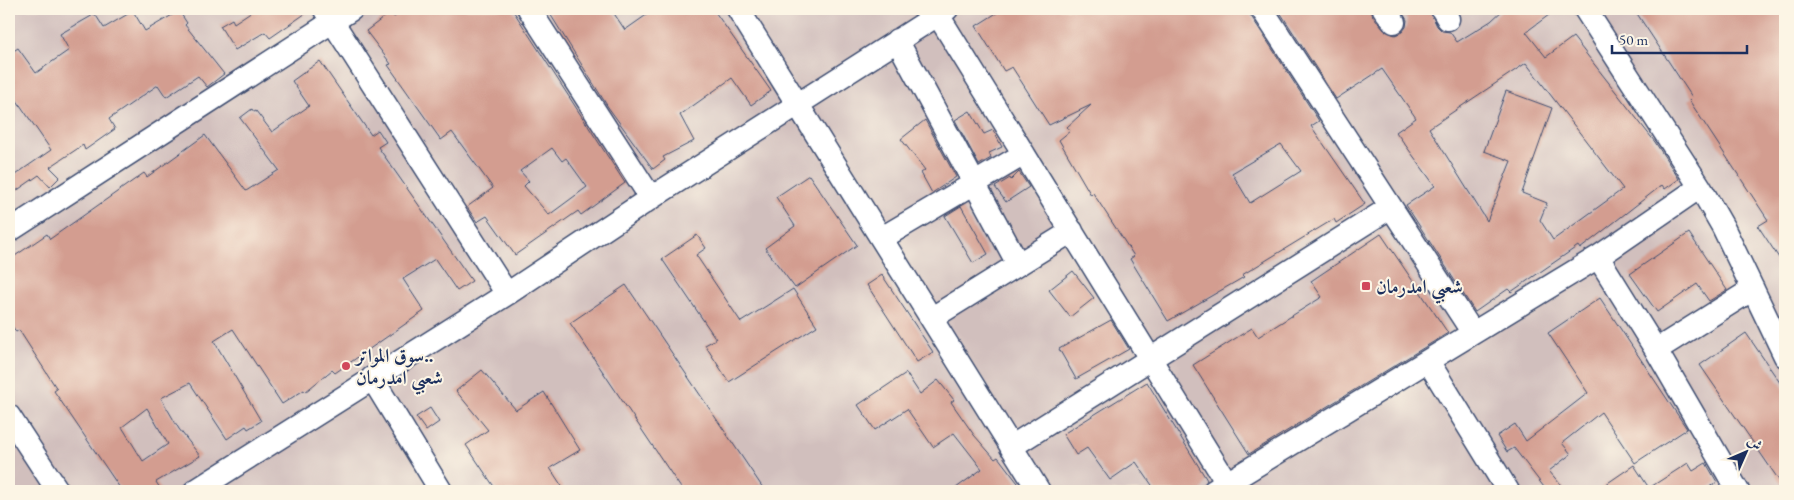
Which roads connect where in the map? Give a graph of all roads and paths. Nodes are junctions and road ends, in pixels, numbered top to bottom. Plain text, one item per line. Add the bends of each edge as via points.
1 (352, 9) edge
2 (529, 9) edge
3 (738, 9) edge
4 (1262, 9) edge
5 (1585, 9) edge
6 (943, 12) edge
7 (328, 15) edge
8 (897, 40) junction
9 (798, 105) junction
10 (1024, 154) junction
11 (975, 184) junction
12 (1700, 188) junction
13 (652, 198) junction
14 (1391, 207) junction
15 (1072, 230) junction
16 (9, 231) edge
17 (882, 238) junction
18 (1598, 257) junction
19 (1018, 264) junction
20 (1753, 289) junction
21 (506, 294) junction
22 (932, 318) junction
23 (1474, 333) junction
24 (1656, 350) junction
25 (1785, 356) edge
26 (1150, 359) junction
27 (1428, 361) junction
28 (372, 378) junction
29 (9, 416) edge
30 (1011, 447) junction
31 (1221, 487) edge
32 (58, 491) edge
33 (195, 491) edge
34 (441, 491) edge
35 (1039, 491) edge
36 (1508, 491) edge
37 (1738, 491) edge

1 - 7 street
2 - 13 street
3 - 9 street
4 - 14 street
5 - 12 street
6 - 8 street
6 - 10 street
7 - 16 street
7 - 21 street
8 - 9 street
8 - 11 street
9 - 13 street
9 - 17 street
10 - 11 street
10 - 15 street
11 - 17 street
11 - 19 street
12 - 18 street
12 - 20 street
13 - 21 street
14 - 23 street
14 - 26 street
15 - 19 street
15 - 26 street
17 - 22 street
18 - 23 street
18 - 24 street
19 - 22 street
20 - 24 street
20 - 25 street
21 - 28 street
22 - 30 street
23 - 27 street
24 - 37 street
26 - 30 street
26 - 31 street
27 - 31 street
27 - 36 street
28 - 33 street
28 - 34 street
29 - 32 street
30 - 35 street

